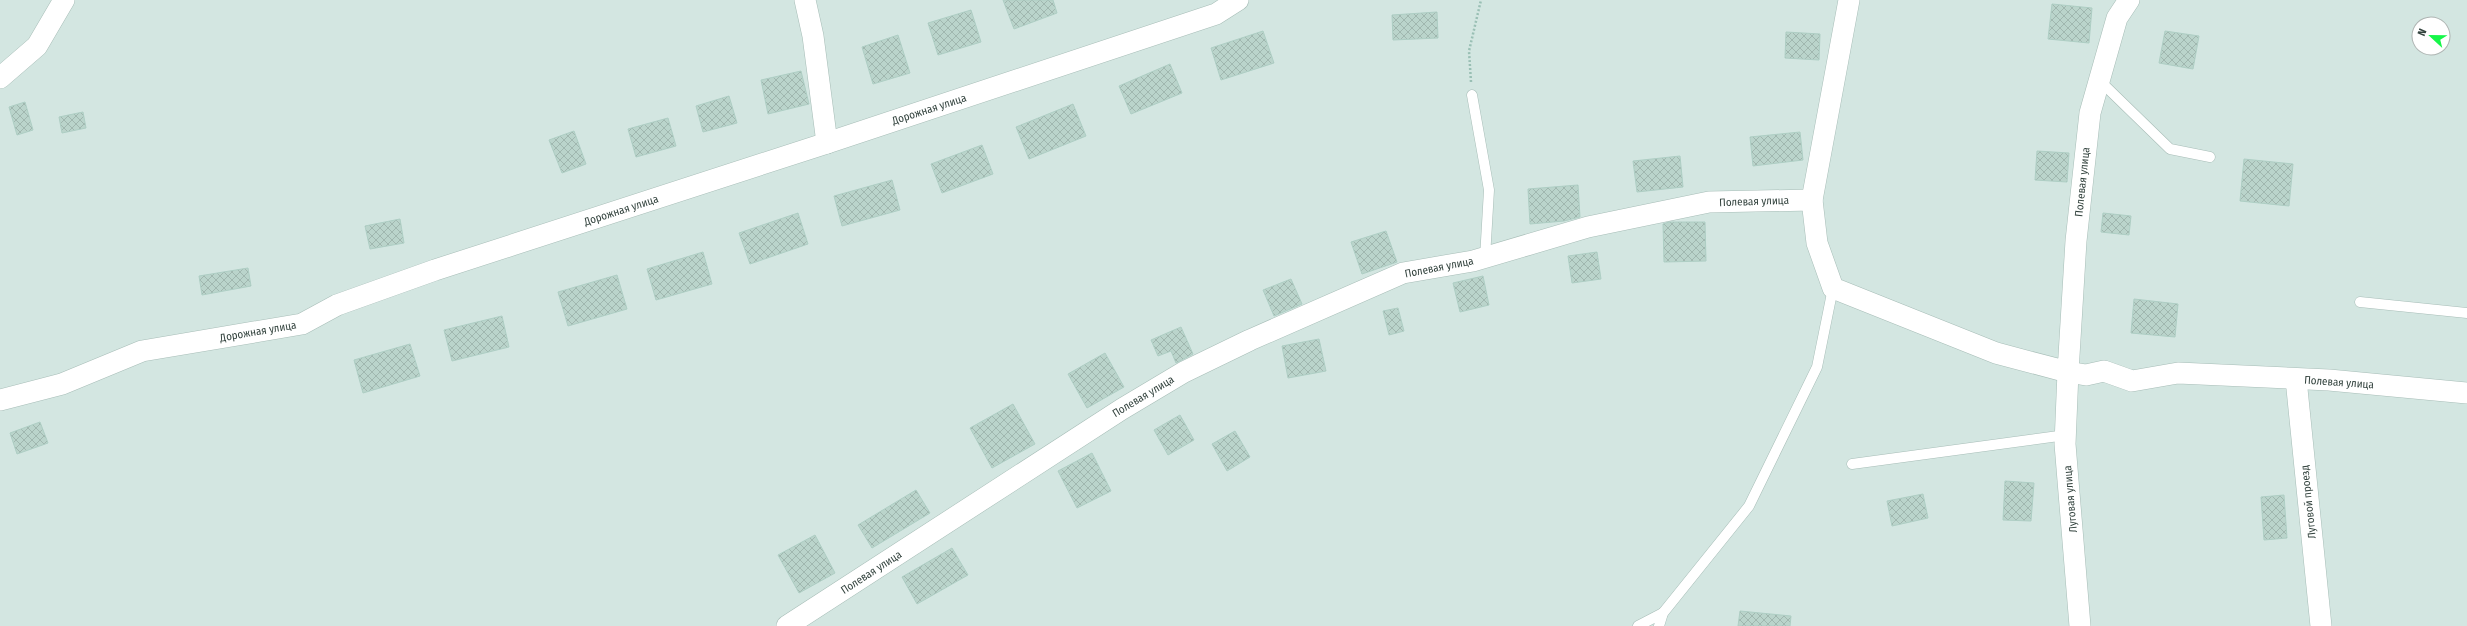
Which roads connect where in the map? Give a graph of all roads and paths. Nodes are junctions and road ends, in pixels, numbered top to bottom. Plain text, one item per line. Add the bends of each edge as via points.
1 (64, 0) edge
2 (805, 0) edge
3 (1238, 0) edge
4 (1481, 0) edge
5 (1849, 0) edge
6 (2129, 0) edge
7 (0, 78) edge
8 (2099, 80) junction
9 (1472, 95) joint
10 (827, 143) junction
11 (2210, 157) dead end
12 (1812, 200) junction
13 (1485, 258) junction
14 (1833, 288) junction
15 (2360, 302) dead end
16 (2467, 313) edge
17 (2068, 372) junction
18 (2296, 379) junction
19 (2467, 394) edge
20 (0, 400) edge
21 (2066, 435) junction
22 (1852, 464) dead end
23 (1663, 613) junction
24 (788, 626) edge
25 (1638, 626) edge
26 (1659, 626) edge
27 (2080, 626) edge
28 (2320, 626) edge

1 - 7 street via 37,46
2 - 10 street via 813,36
3 - 10 street, Дорожная улица via 1216,14
4 - 9 path via 1469,51
5 - 12 street
6 - 8 street, Полевая улица via 2117,18
8 - 11 lane via 2170,148
8 - 17 street, Полевая улица via 2090,114 2076,241
9 - 13 lane via 1489,190
10 - 20 street, Дорожная улица via 435,270 337,305 302,324 142,351 62,384
12 - 13 street, Полевая улица via 1709,202 1588,226
12 - 14 street via 1817,243
13 - 24 street, Полевая улица via 1403,273 1184,372 1115,413
14 - 17 street, Полевая улица via 1996,354
14 - 23 lane via 1817,367 1749,506
15 - 16 lane
17 - 18 street, Полевая улица via 2086,375 2104,371 2132,381 2178,373
17 - 21 street, Луговая улица
18 - 19 street, Полевая улица
18 - 28 street, Луговой проезд
21 - 22 lane
21 - 27 street, Луговая улица
23 - 25 lane
23 - 26 lane

